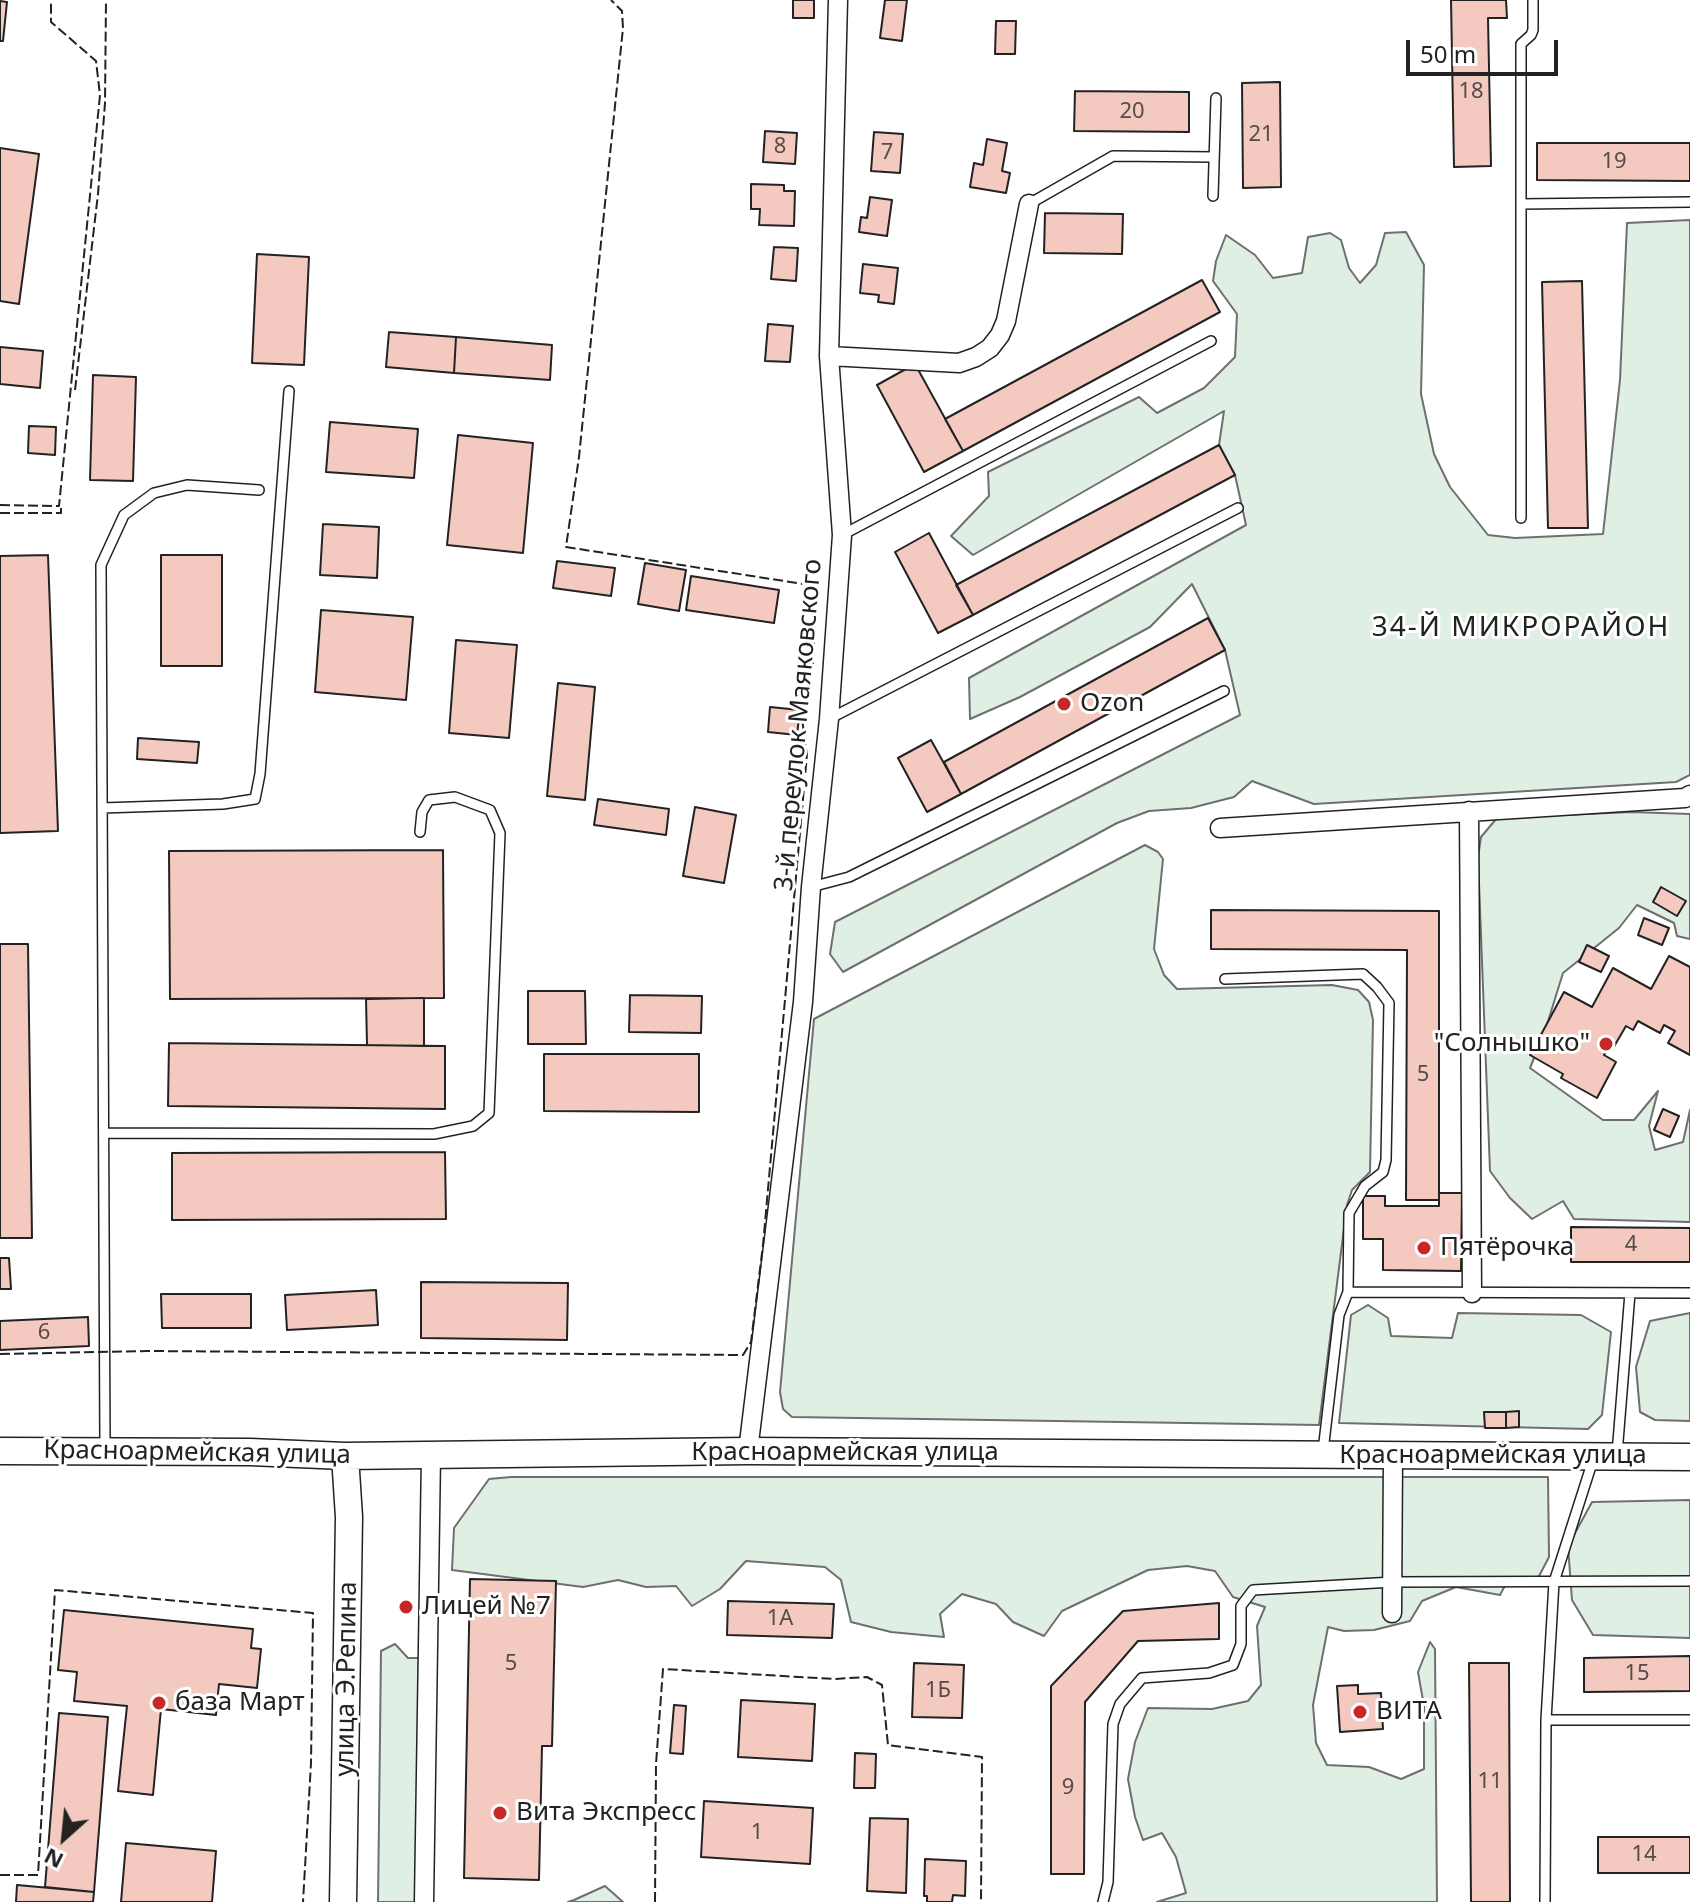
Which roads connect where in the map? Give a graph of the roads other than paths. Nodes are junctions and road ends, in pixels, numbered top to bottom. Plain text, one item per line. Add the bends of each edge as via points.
1 (838, 0) edge
2 (1533, 0) edge
3 (1216, 98) dead end
4 (1214, 157) junction
5 (1213, 196) dead end
6 (1690, 202) edge
7 (1029, 204) joint
8 (1521, 204) junction
9 (1211, 341) dead end
10 (829, 356) junction
11 (289, 391) dead end
12 (259, 490) dead end
13 (1238, 508) dead end
14 (1521, 518) dead end
15 (842, 535) junction
16 (1224, 691) dead end
17 (829, 719) junction
18 (1690, 795) edge
19 (102, 808) junction
20 (1469, 811) junction
21 (1220, 828) dead end
22 (420, 832) dead end
23 (811, 887) junction
24 (1225, 979) dead end
25 (104, 1133) junction
26 (111, 1170) dead end
27 (1348, 1292) junction
28 (1472, 1293) junction
29 (1630, 1293) junction
30 (1690, 1293) edge
31 (0, 1451) edge
32 (105, 1451) junction
33 (748, 1451) junction
34 (431, 1455) junction
35 (1323, 1455) junction
36 (1393, 1455) junction
37 (345, 1456) junction
38 (1606, 1457) junction
39 (1690, 1457) edge
40 (1690, 1581) edge
41 (1393, 1582) junction
42 (1554, 1582) junction
43 (1392, 1613) dead end
44 (1546, 1720) junction
45 (1690, 1720) edge
46 (343, 1902) edge
47 (424, 1902) edge
48 (1103, 1902) edge
49 (1545, 1902) edge

1 - 10 street, 3-й переулок Маяковского
2 - 8 lane via 1533,30 1521,44
3 - 4 lane
4 - 5 lane
4 - 7 lane via 1113,156
6 - 8 lane
7 - 10 street via 1006,321 990,348 959,363
8 - 14 lane
9 - 15 lane
10 - 15 street, 3-й переулок Маяковского
11 - 19 lane via 255,799
12 - 19 lane via 187,485 154,493 124,515 101,565
13 - 17 lane
15 - 17 street, 3-й переулок Маяковского
16 - 23 lane via 849,877
17 - 23 street, 3-й переулок Маяковского
18 - 20 street
19 - 25 lane
20 - 21 street
20 - 28 street
22 - 25 lane via 429,800 455,797 490,810 500,833 489,1113 473,1126 434,1134
23 - 33 street, 3-й переулок Маяковского via 803,1002
24 - 27 lane via 1363,974 1389,1003 1386,1160 1383,1172 1365,1186 1349,1213
25 - 26 lane
25 - 32 lane
27 - 28 lane
27 - 35 lane via 1339,1315
28 - 29 lane
29 - 30 lane
29 - 38 lane
31 - 32 main road, Красноармейская улица
32 - 37 main road, Красноармейская улица
33 - 34 main road, Красноармейская улица
33 - 35 main road, Красноармейская улица
34 - 37 main road, Красноармейская улица
34 - 47 street
35 - 36 main road, Красноармейская улица
36 - 38 main road, Красноармейская улица
36 - 41 street
37 - 46 main road, улица Э.Репина via 349,1517
38 - 39 main road, Красноармейская улица
38 - 42 lane
40 - 42 lane
41 - 42 lane
41 - 43 street
41 - 48 lane via 1253,1590 1241,1606 1241,1644 1233,1665 1209,1673 1142,1678 1120,1704 1113,1724
42 - 44 lane
44 - 45 lane
44 - 49 lane

